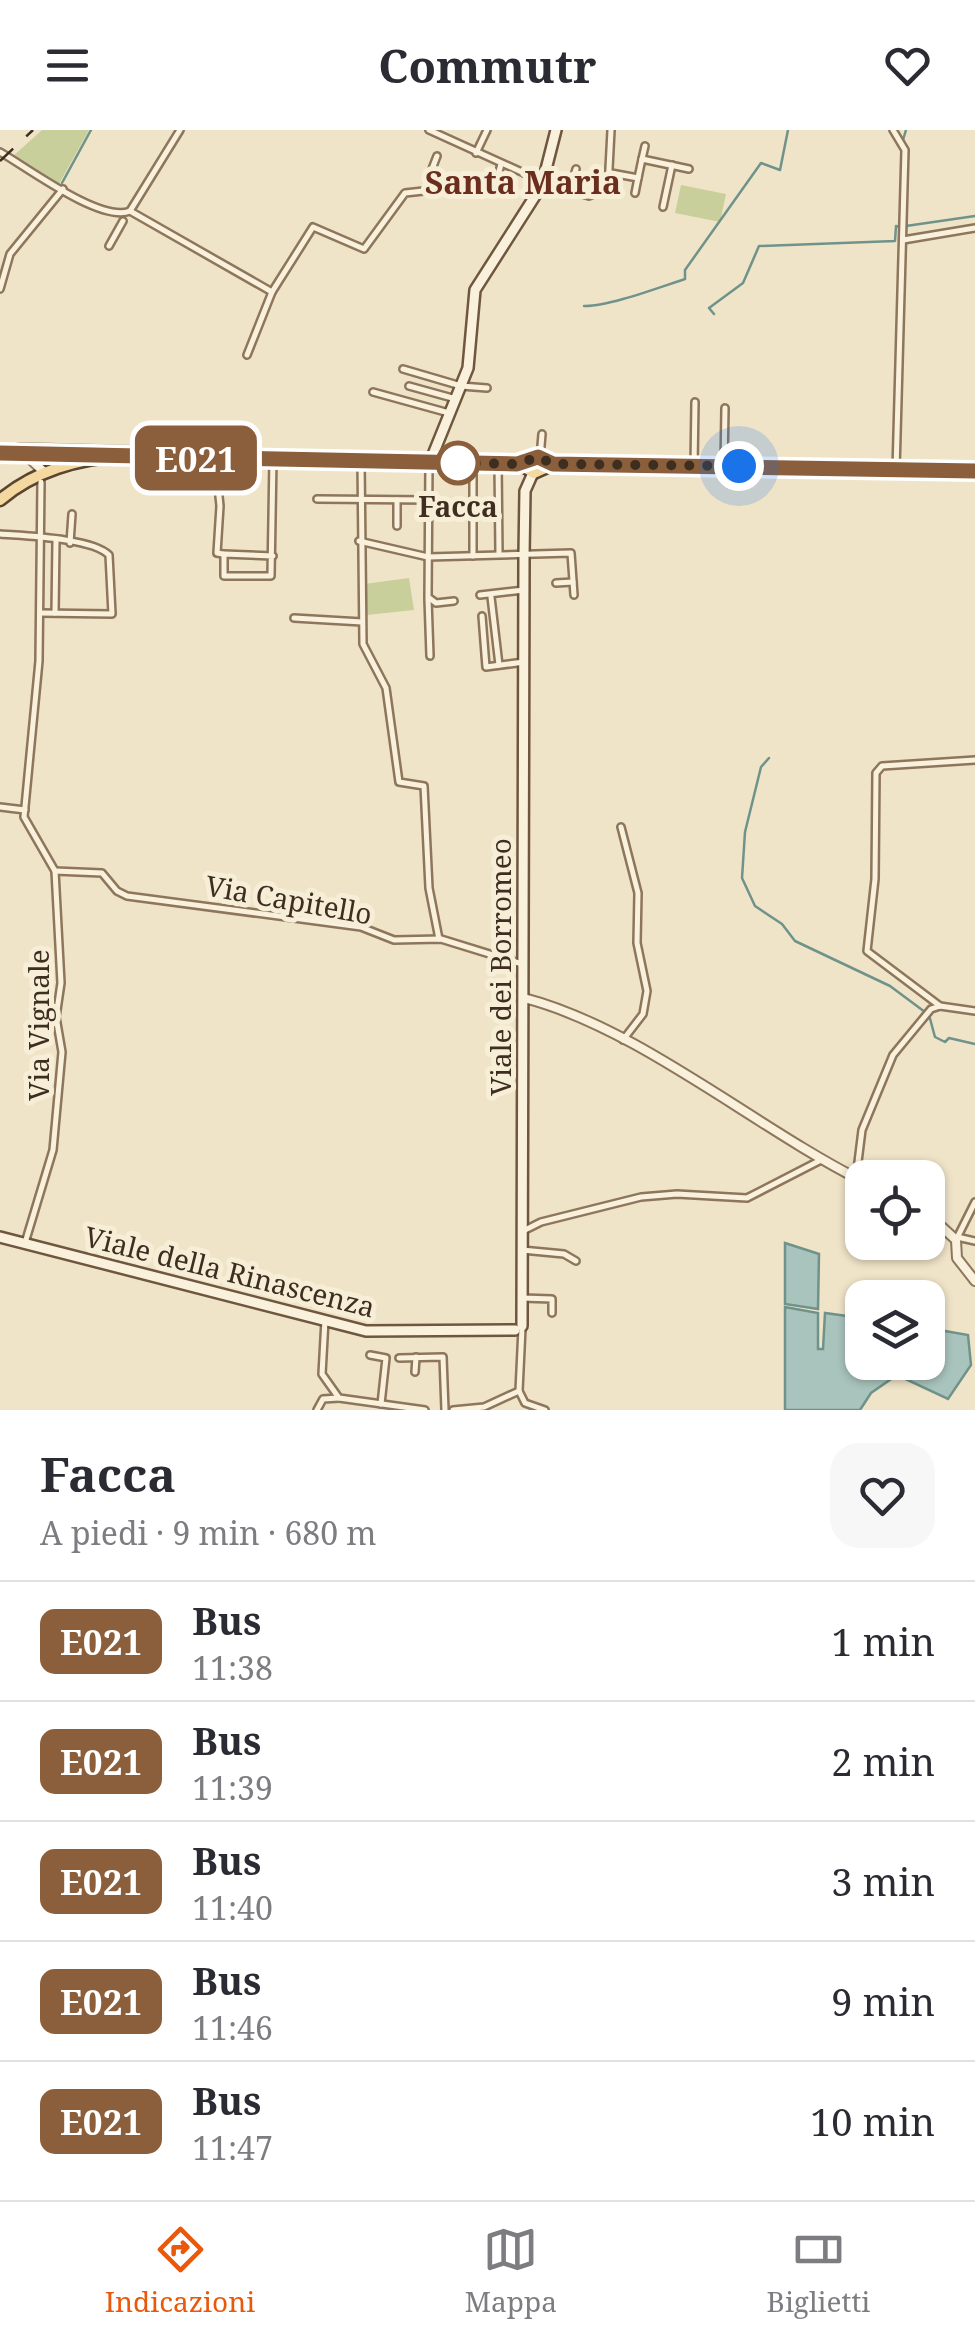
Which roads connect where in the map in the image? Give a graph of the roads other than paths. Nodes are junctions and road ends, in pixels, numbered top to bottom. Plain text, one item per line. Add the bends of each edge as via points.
1 (180, 130) edge
2 (429, 130) edge
3 (487, 130) edge
4 (556, 130) edge
5 (612, 130) edge
6 (893, 130) edge
7 (645, 146) dead end
8 (0, 152) edge
9 (476, 153) junction
10 (437, 156) dead end
11 (642, 158) junction
12 (501, 164) junction
13 (672, 166) junction
14 (576, 168) dead end
15 (688, 169) dead end
16 (611, 173) junction
17 (638, 178) junction
18 (539, 183) junction
19 (64, 189) junction
20 (435, 190) junction
21 (570, 191) junction
22 (635, 194) dead end
23 (664, 207) dead end
24 (128, 212) junction
25 (114, 215) junction
26 (124, 221) junction
27 (975, 228) edge
28 (903, 240) junction
29 (109, 246) dead end
30 (0, 289) edge
31 (272, 292) junction
32 (246, 355) dead end
33 (402, 369) dead end
34 (409, 386) dead end
35 (462, 386) junction
36 (487, 388) dead end
37 (373, 392) dead end
38 (456, 399) junction
39 (695, 402) dead end
40 (725, 408) dead end
41 (449, 413) junction
42 (542, 434) dead end
43 (176, 451) dead end
44 (0, 453) edge
45 (27, 455) junction
46 (123, 456) junction
47 (215, 458) junction
48 (272, 459) junction
49 (361, 461) junction
50 (432, 462) junction
51 (473, 463) junction
52 (498, 463) junction
53 (536, 465) junction
54 (694, 466) junction
55 (724, 466) junction
56 (896, 470) junction
57 (975, 471) edge
58 (39, 478) junction
59 (1, 499) edge
60 (317, 499) dead end
61 (360, 500) junction
62 (398, 500) junction
63 (430, 500) junction
64 (72, 514) dead end
65 (397, 526) dead end
66 (0, 534) edge
67 (39, 538) junction
68 (56, 540) junction
69 (359, 541) junction
70 (70, 543) junction
71 (224, 554) junction
72 (499, 554) junction
73 (524, 555) junction
74 (273, 556) junction
75 (473, 556) junction
76 (428, 558) junction
77 (573, 582) junction
78 (556, 583) dead end
79 (524, 590) junction
80 (480, 595) dead end
81 (574, 595) dead end
82 (491, 597) dead end
83 (428, 598) junction
84 (454, 601) dead end
85 (40, 613) junction
86 (56, 614) junction
87 (482, 616) dead end
88 (294, 618) dead end
89 (362, 622) junction
90 (430, 656) dead end
91 (524, 662) junction
92 (498, 665) junction
93 (975, 760) edge
94 (0, 808) edge
95 (24, 810) junction
96 (622, 828) dead end
97 (55, 871) junction
98 (440, 939) junction
99 (524, 964) junction
100 (524, 998) junction
101 (940, 1006) junction
102 (975, 1011) edge
103 (623, 1040) junction
104 (860, 1160) edge
105 (819, 1161) junction
106 (845, 1173) edge
107 (975, 1202) edge
108 (945, 1228) edge
109 (522, 1232) junction
110 (0, 1237) edge
111 (957, 1238) junction
112 (975, 1241) edge
113 (26, 1244) junction
114 (522, 1250) junction
115 (576, 1262) dead end
116 (975, 1281) edge
117 (522, 1298) junction
118 (552, 1313) dead end
119 (325, 1320) junction
120 (518, 1327) junction
121 (370, 1355) dead end
122 (416, 1357) junction
123 (399, 1358) dead end
124 (415, 1372) dead end
125 (518, 1390) junction
126 (340, 1398) junction
127 (381, 1404) junction
128 (317, 1410) edge
129 (424, 1410) edge
130 (445, 1410) edge
131 (454, 1410) edge
132 (545, 1410) edge

1 - 24 street
2 - 9 street
3 - 9 street
4 - 18 main road
5 - 16 street
6 - 28 street via 905,150
7 - 11 street
8 - 19 street
9 - 12 street
10 - 20 street
11 - 13 street
11 - 17 street
12 - 18 street
12 - 20 street via 496,183
13 - 15 street
13 - 23 street
14 - 21 street
16 - 17 street
16 - 21 street via 599,195
17 - 22 street
18 - 21 street
18 - 35 main road via 476,290
19 - 25 street
19 - 30 street via 10,254
20 - 31 street via 399,198 364,249 313,227
24 - 25 street
24 - 26 street
24 - 31 street
25 - 26 street
26 - 29 street
27 - 28 street
28 - 56 street
31 - 32 street
33 - 35 street
34 - 38 street
35 - 36 street
35 - 38 main road
37 - 41 street
38 - 41 main road
39 - 54 street
40 - 55 street
41 - 50 main road
42 - 53 street
43 - 45 street via 19,447
44 - 45 street
45 - 46 street
45 - 58 street
45 - 58 street via 44,459
46 - 47 main road
46 - 58 main road via 89,459
47 - 48 main road
47 - 71 street via 217,553
48 - 49 main road
48 - 74 street
49 - 50 main road
49 - 61 street
50 - 51 main road
50 - 63 street
51 - 52 main road
51 - 75 street
52 - 53 main road
52 - 72 street
53 - 54 main road
53 - 73 main road, Viale dei Borromeo via 525,492
54 - 55 main road
55 - 56 main road
56 - 57 main road
58 - 59 main road
58 - 67 street
60 - 61 street
61 - 62 street
61 - 69 street
62 - 63 street
62 - 65 street
63 - 76 street
64 - 70 street
66 - 67 street
67 - 68 street
67 - 85 street
68 - 70 street
68 - 86 street
69 - 76 street
69 - 89 street
70 - 86 street via 108,555 113,611
71 - 74 street
71 - 74 street via 224,576 270,577
72 - 73 street
72 - 75 street
73 - 77 street via 570,554
73 - 79 main road, Viale dei Borromeo
75 - 76 street
76 - 83 street
77 - 78 street
77 - 81 street
79 - 80 street
79 - 91 main road, Viale dei Borromeo
82 - 92 street
83 - 84 street
83 - 90 street
85 - 86 street
85 - 95 street
87 - 92 street via 486,667
88 - 89 street
89 - 98 street via 365,649 390,702 399,782 424,786 429,888
91 - 92 street
91 - 99 main road, Viale dei Borromeo
93 - 101 street via 882,766 876,772 867,951
94 - 95 street
95 - 97 street, Via Vignale
96 - 103 street via 638,893 637,943 647,992 642,1014
97 - 98 street, Via Capitello via 102,873 128,896 362,927 394,940
97 - 113 street, Via Vignale via 62,984 56,1017 62,1052 58,1122
98 - 99 street, Via Capitello
99 - 100 main road, Viale dei Borromeo
100 - 103 street
100 - 109 main road, Viale dei Borromeo
101 - 102 street
101 - 104 street via 925,1015 886,1068 862,1130
103 - 105 street
105 - 106 street
105 - 109 street via 747,1198 641,1197
107 - 111 street
108 - 111 street
109 - 114 main road, Viale dei Borromeo
110 - 113 main road, Viale della Rinascenza
111 - 112 street
111 - 116 street via 956,1258
113 - 119 main road, Viale della Rinascenza
114 - 115 street via 564,1254
114 - 117 main road, Viale dei Borromeo
117 - 118 street via 552,1299
117 - 120 main road, Viale dei Borromeo
119 - 120 main road, Viale della Rinascenza via 385,1332
119 - 126 street via 322,1374
120 - 125 street
121 - 127 street via 386,1358
122 - 123 street
122 - 124 street
122 - 130 street via 443,1358
125 - 131 street via 484,1406
125 - 132 street via 524,1403
126 - 127 street
126 - 128 street via 324,1399
127 - 129 street

